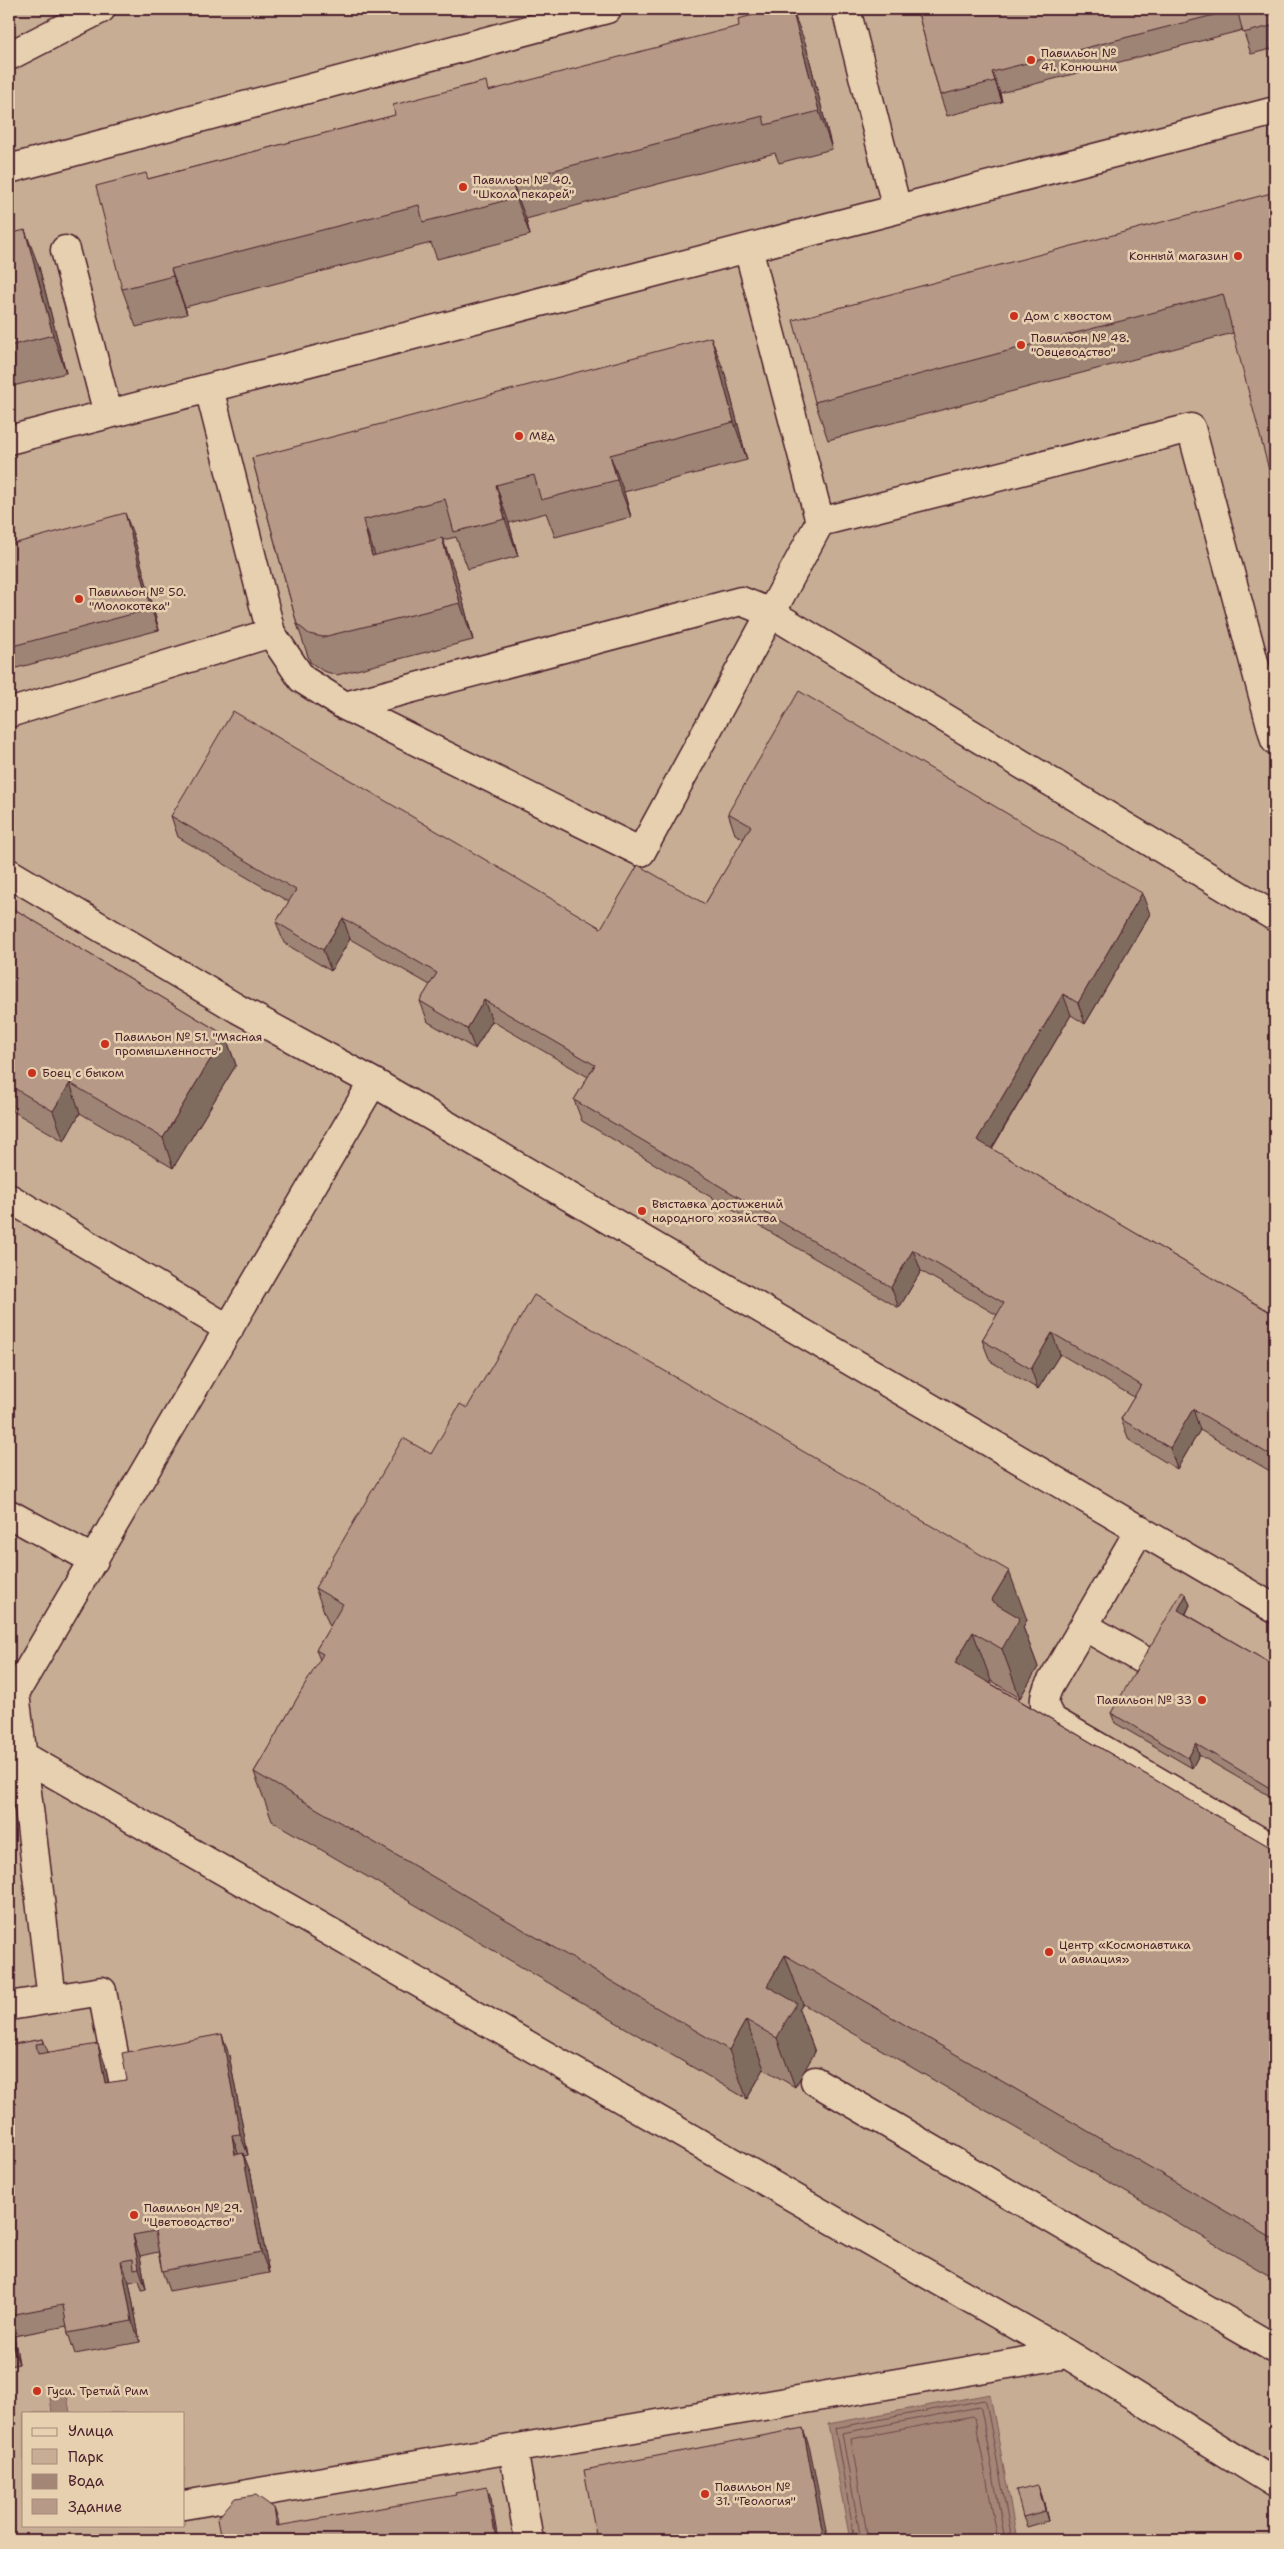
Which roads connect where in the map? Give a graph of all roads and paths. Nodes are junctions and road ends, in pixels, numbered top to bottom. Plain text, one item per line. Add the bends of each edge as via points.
1 (101, 9) edge
2 (607, 9) edge
3 (846, 9) edge
4 (9, 56) edge
5 (1275, 111) edge
6 (9, 170) edge
7 (897, 209) junction
8 (748, 248) junction
9 (65, 250) dead end
10 (209, 388) junction
11 (108, 414) junction
12 (9, 440) edge
13 (820, 522) junction
14 (771, 613) junction
15 (271, 633) junction
16 (345, 706) junction
17 (9, 713) edge
18 (1275, 740) edge
19 (9, 873) edge
20 (1275, 917) edge
21 (373, 1082) junction
22 (9, 1198) edge
23 (229, 1329) junction
24 (9, 1514) edge
25 (1140, 1529) junction
26 (94, 1560) junction
27 (1275, 1606) edge
28 (1084, 1626) junction
29 (1150, 1664) edge
30 (22, 1756) junction
31 (1275, 1850) edge
32 (52, 1998) junction
33 (9, 2006) edge
34 (815, 2081) dead end
35 (121, 2091) edge
36 (1275, 2349) edge
37 (1067, 2354) junction
38 (513, 2449) junction
39 (1275, 2483) edge
40 (185, 2505) edge
41 (529, 2540) edge

1 - 4 lane
2 - 6 lane
3 - 7 lane
5 - 7 lane
7 - 8 lane
8 - 10 lane
8 - 13 lane
9 - 11 lane
10 - 11 lane
10 - 15 lane
11 - 12 lane
13 - 14 lane
13 - 18 lane via 1191,428
14 - 16 lane via 740,600
14 - 16 lane via 641,852
14 - 20 lane
15 - 16 lane via 302,679
15 - 17 lane
19 - 21 lane via 238,1009
21 - 23 lane
21 - 25 lane
22 - 23 lane
23 - 26 lane
24 - 26 lane
25 - 27 lane
25 - 28 lane
26 - 30 lane via 15,1693
28 - 29 lane
28 - 31 lane via 1046,1691 1044,1708 1050,1718
30 - 32 lane
30 - 37 lane
32 - 33 lane
32 - 35 lane via 102,1991
34 - 36 lane
37 - 38 lane
37 - 39 lane
38 - 40 lane
38 - 41 lane

